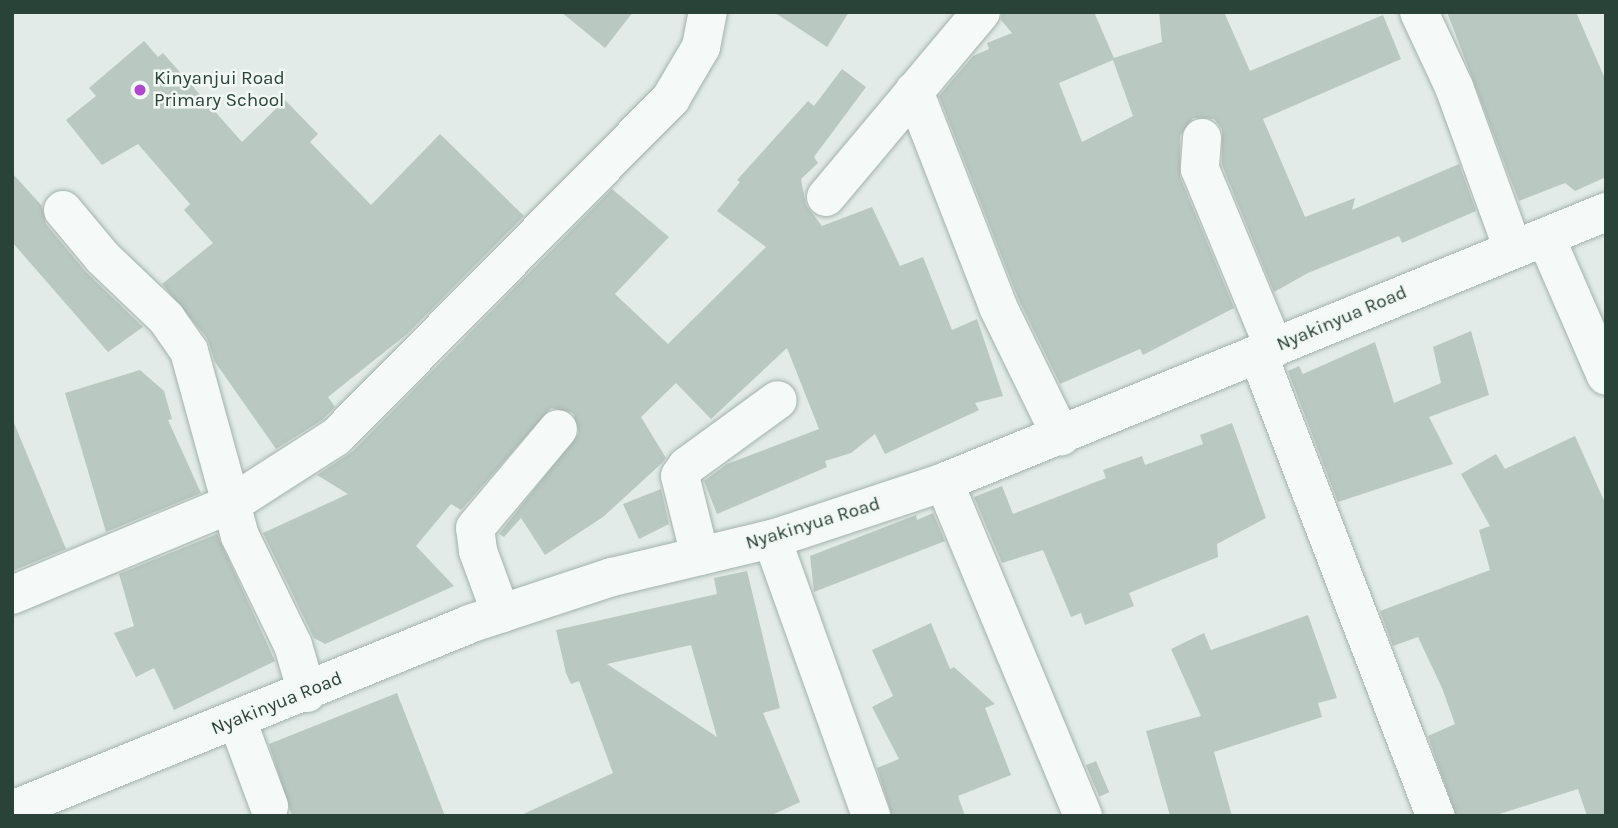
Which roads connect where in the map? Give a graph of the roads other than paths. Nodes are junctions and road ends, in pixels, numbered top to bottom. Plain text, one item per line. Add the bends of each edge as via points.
1 (708, 12) edge
2 (981, 12) edge
3 (1419, 12) edge
4 (914, 90) junction
5 (1202, 138) dead end
6 (826, 197) dead end
7 (63, 210) dead end
8 (1606, 212) edge
9 (1529, 244) junction
10 (1266, 351) junction
11 (1606, 376) edge
12 (778, 400) dead end
13 (558, 429) dead end
14 (1061, 436) junction
15 (944, 482) junction
16 (233, 503) junction
17 (772, 539) junction
18 (700, 556) junction
19 (12, 594) edge
20 (501, 614) junction
21 (307, 693) junction
22 (237, 720) junction
23 (269, 806) dead end
24 (12, 810) edge
25 (871, 816) edge
26 (1083, 816) edge
27 (1435, 816) edge

1 - 16 street via 701,47 671,98 336,437
2 - 4 street
3 - 9 street
4 - 6 street
4 - 14 street via 998,307
5 - 10 street via 1200,169
7 - 16 street via 103,258 166,318 189,351
8 - 9 street, Nyakinyua Road
9 - 10 street, Nyakinyua Road
9 - 11 street
10 - 14 street, Nyakinyua Road
10 - 27 street
12 - 18 street via 687,466 680,476
13 - 20 street via 475,528 478,551
14 - 15 street, Nyakinyua Road
15 - 17 street, Nyakinyua Road
15 - 26 street
16 - 19 street
16 - 21 street via 240,536 293,645
17 - 18 street, Nyakinyua Road
17 - 25 street
18 - 20 street, Nyakinyua Road via 612,577
20 - 21 street, Nyakinyua Road
21 - 22 street, Nyakinyua Road
22 - 23 street
22 - 24 street, Nyakinyua Road

